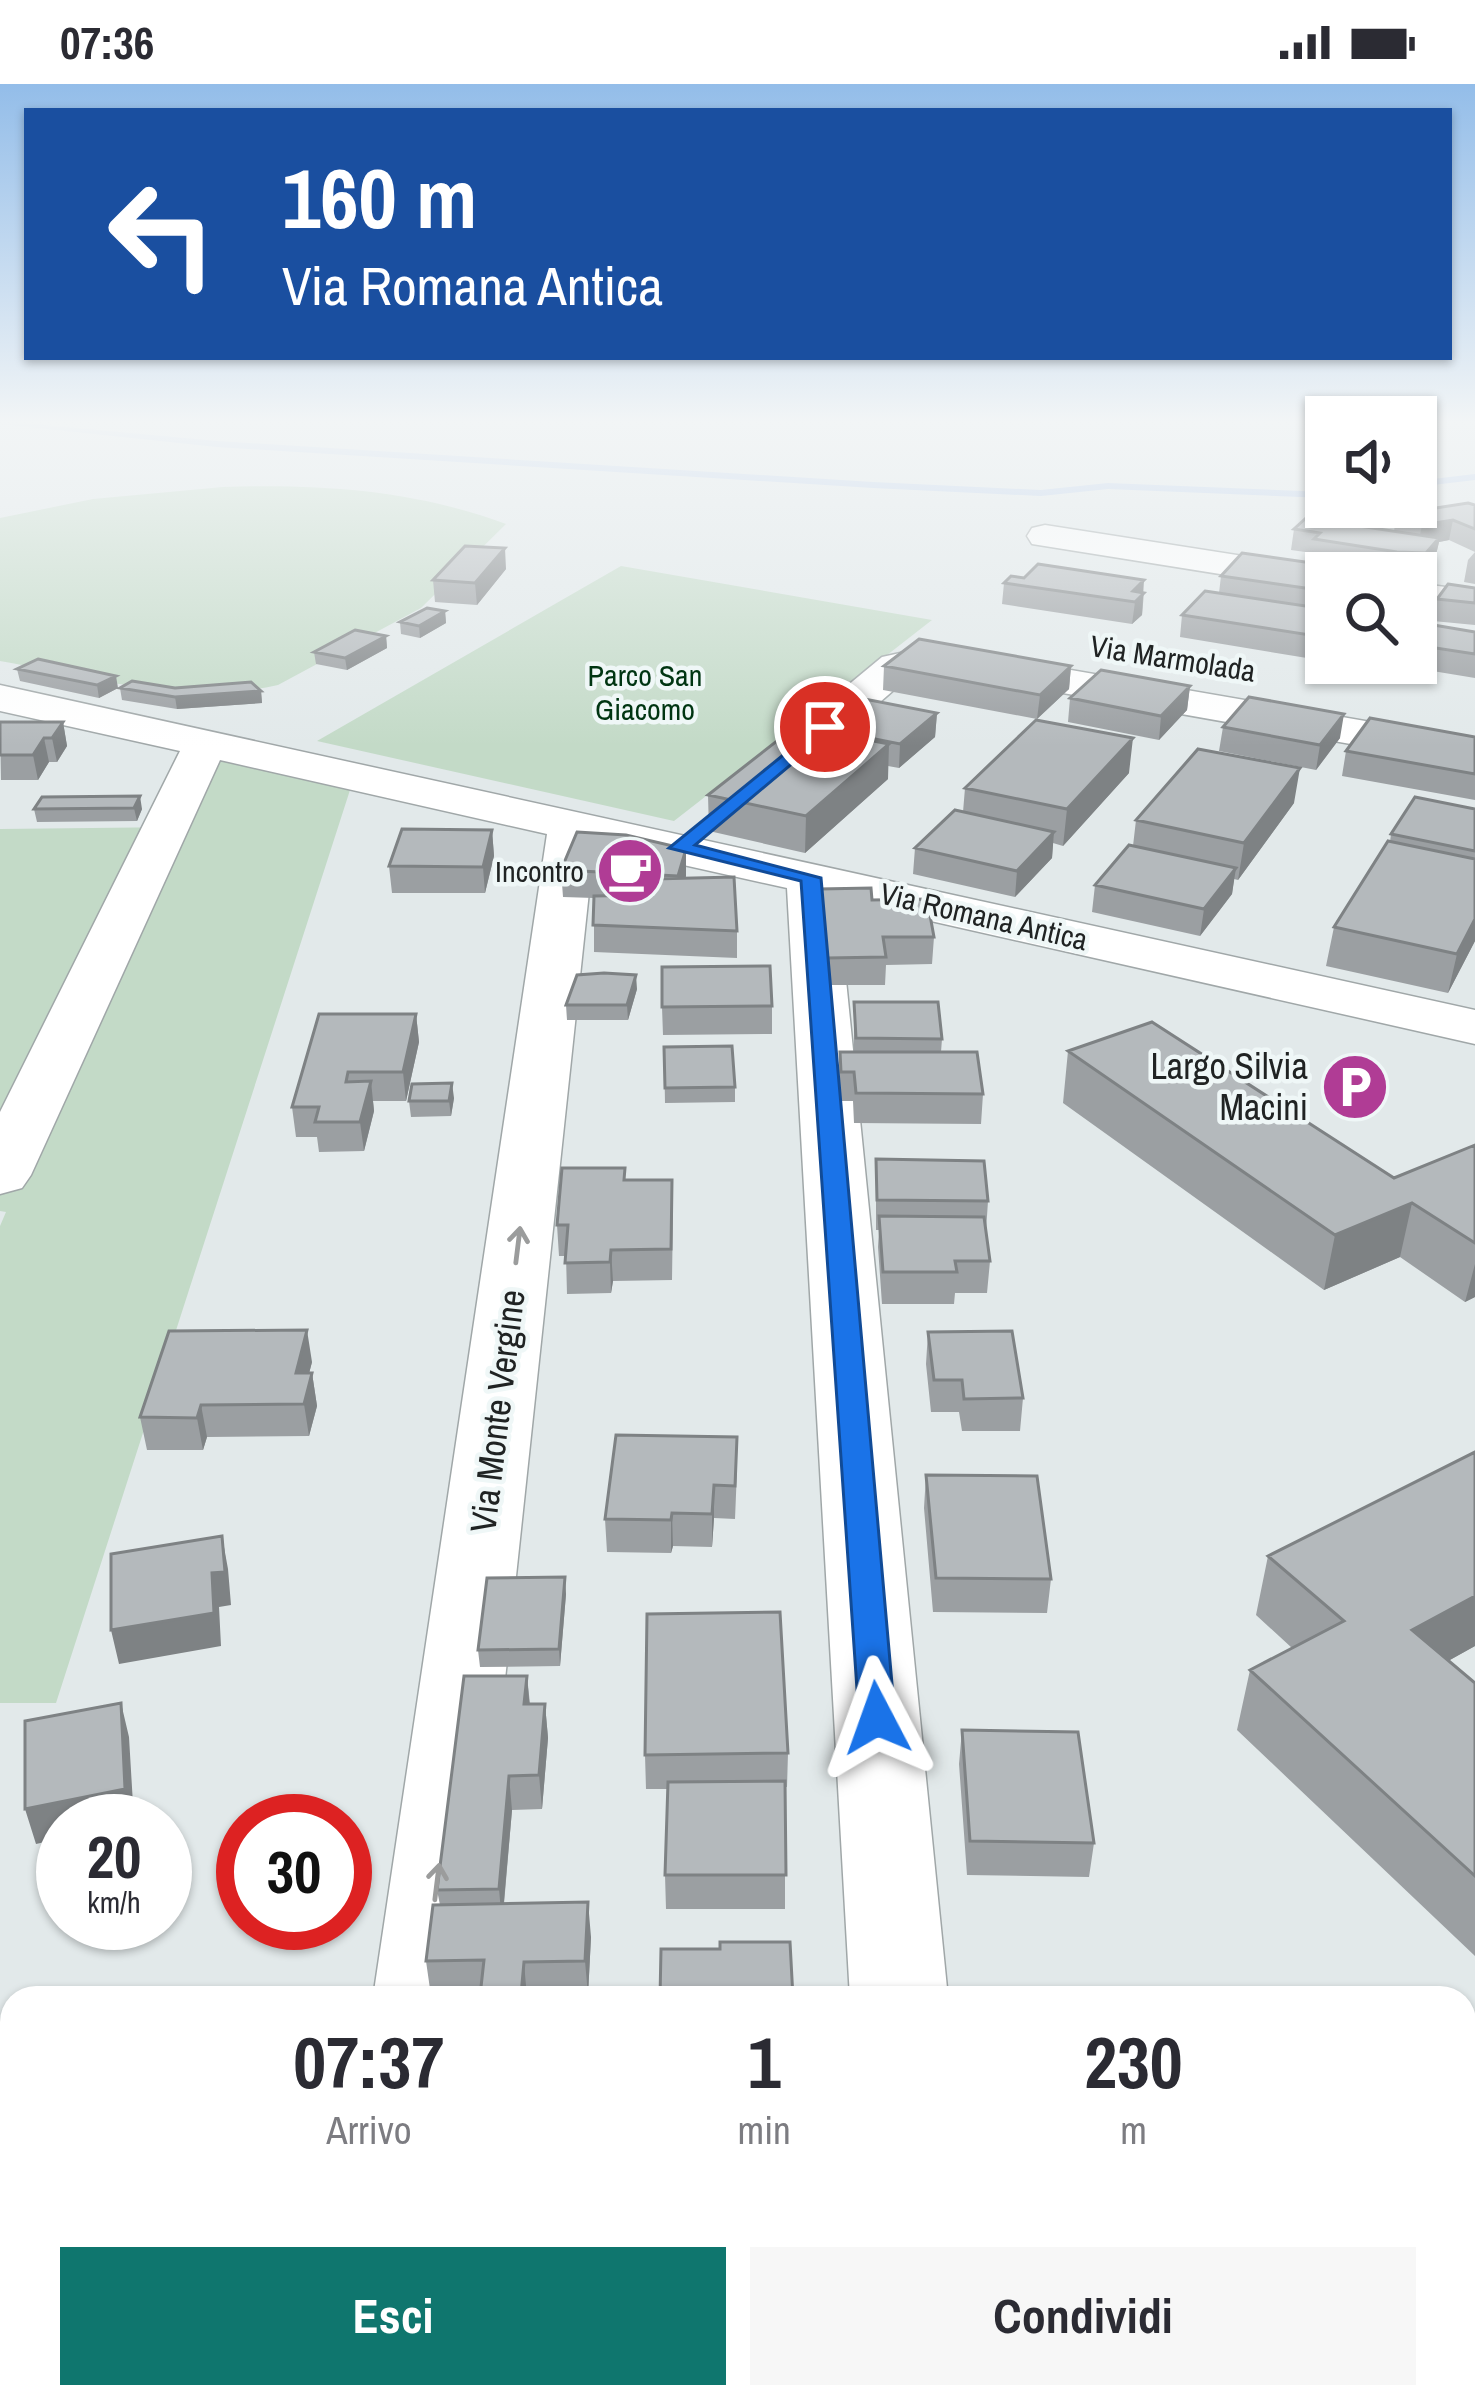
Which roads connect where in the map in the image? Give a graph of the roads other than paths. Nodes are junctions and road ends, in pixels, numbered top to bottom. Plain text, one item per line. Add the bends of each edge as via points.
1 (1045, 536) dead end
2 (1305, 577) edge
3 (1437, 597) edge
4 (1475, 603) edge
5 (942, 620) dead end
6 (988, 628) dead end
7 (0, 698) edge
8 (139, 728) junction
9 (0, 730) edge
10 (206, 743) junction
11 (1475, 752) edge
12 (752, 788) edge
13 (572, 824) junction
14 (811, 878) junction
15 (1475, 1028) edge
16 (0, 1175) edge
17 (424, 1986) edge
18 (898, 1986) edge

1 - 2 street
3 - 4 street
5 - 6 street
7 - 8 street, Via Romana Antica
8 - 9 street
8 - 10 street, Via Romana Antica
10 - 13 street, Via Romana Antica
10 - 16 street
11 - 12 street via 1225,729 922,658 897,666
13 - 14 street, Via Romana Antica via 698,833
17 -> 13 street, Via Monte Vergine
14 - 15 street, Via Romana Antica via 1077,915
14 - 18 street

